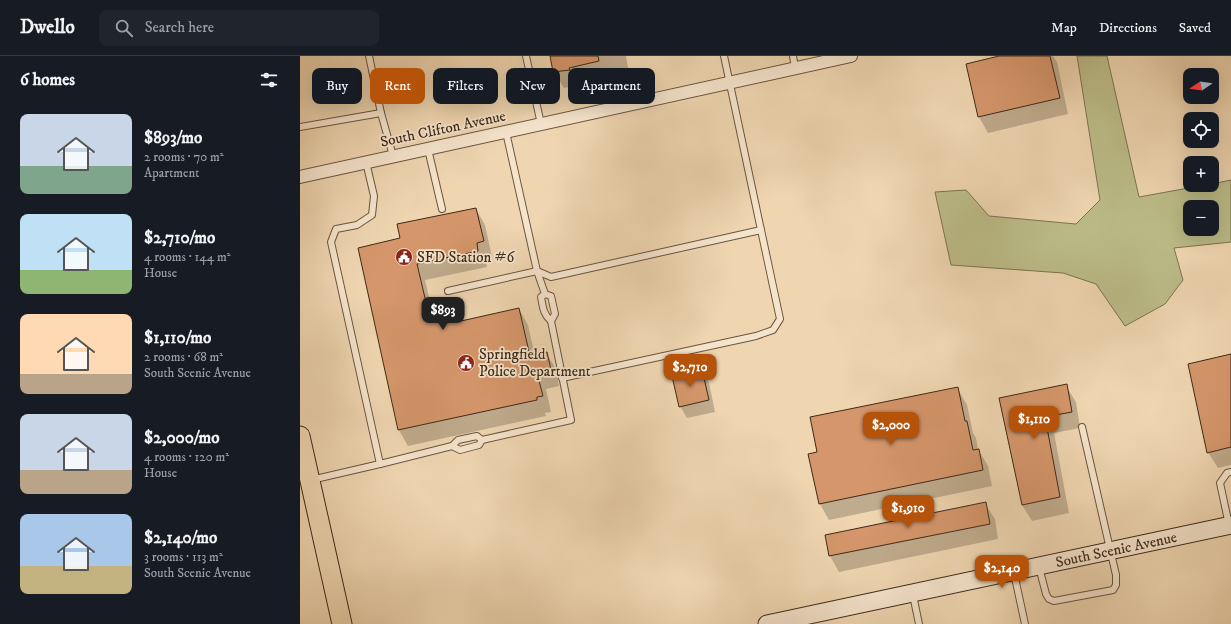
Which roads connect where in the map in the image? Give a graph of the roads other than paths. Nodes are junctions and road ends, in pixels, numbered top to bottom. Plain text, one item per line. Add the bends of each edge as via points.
1 (369, 56) edge
2 (526, 56) edge
3 (724, 56) edge
4 (793, 56) edge
5 (851, 56) edge
6 (795, 68) junction
7 (730, 83) junction
8 (382, 113) junction
9 (541, 124) junction
10 (300, 127) edge
11 (506, 132) junction
12 (428, 149) junction
13 (393, 156) junction
14 (366, 162) junction
15 (300, 177) edge
16 (442, 209) dead end
17 (761, 230) junction
18 (537, 271) junction
19 (448, 291) dead end
20 (545, 294) junction
21 (550, 321) junction
22 (562, 378) junction
23 (1082, 427) dead end
24 (300, 436) edge
25 (482, 440) junction
26 (452, 446) junction
27 (380, 464) junction
28 (1231, 472) edge
29 (310, 481) junction
30 (1230, 526) edge
31 (1110, 552) junction
32 (1039, 567) junction
33 (1014, 572) junction
34 (912, 593) junction
35 (342, 624) edge
36 (767, 624) edge
37 (919, 624) edge
38 (1025, 624) edge

1 - 8 lane
2 - 9 lane
3 - 7 lane
4 - 6 lane
5 - 6 street, South Clifton Avenue
6 - 7 street, South Clifton Avenue
7 - 9 street, South Clifton Avenue
7 - 17 lane
8 - 10 lane
8 - 13 lane
9 - 11 street, South Clifton Avenue
11 - 12 street, South Clifton Avenue
11 - 18 lane
12 - 13 street, South Clifton Avenue
12 - 16 lane
13 - 14 street, South Clifton Avenue
14 - 15 street, South Clifton Avenue
14 - 27 lane via 374,196 372,215 357,225 336,229 331,242
17 - 18 lane via 551,277
17 - 22 lane via 780,319 773,330 756,336
18 - 19 lane
18 - 20 lane
20 - 21 lane via 541,297 545,316
20 - 21 lane via 551,296 555,314
21 - 22 lane
22 - 25 lane via 571,420
23 - 31 lane
24 - 29 main road
25 - 26 lane via 477,436 458,440
25 - 26 lane via 479,445 460,450
26 - 27 lane
27 - 29 lane
28 - 30 lane via 1227,473 1220,483
29 - 35 main road
30 - 31 main road, South Scenic Avenue
31 - 32 main road, South Scenic Avenue
31 - 32 lane via 1116,575 1116,585 1112,590 1054,601 1046,594
32 - 33 main road, South Scenic Avenue
33 - 34 main road, South Scenic Avenue
33 - 38 lane
34 - 36 main road, South Scenic Avenue
34 - 37 lane

